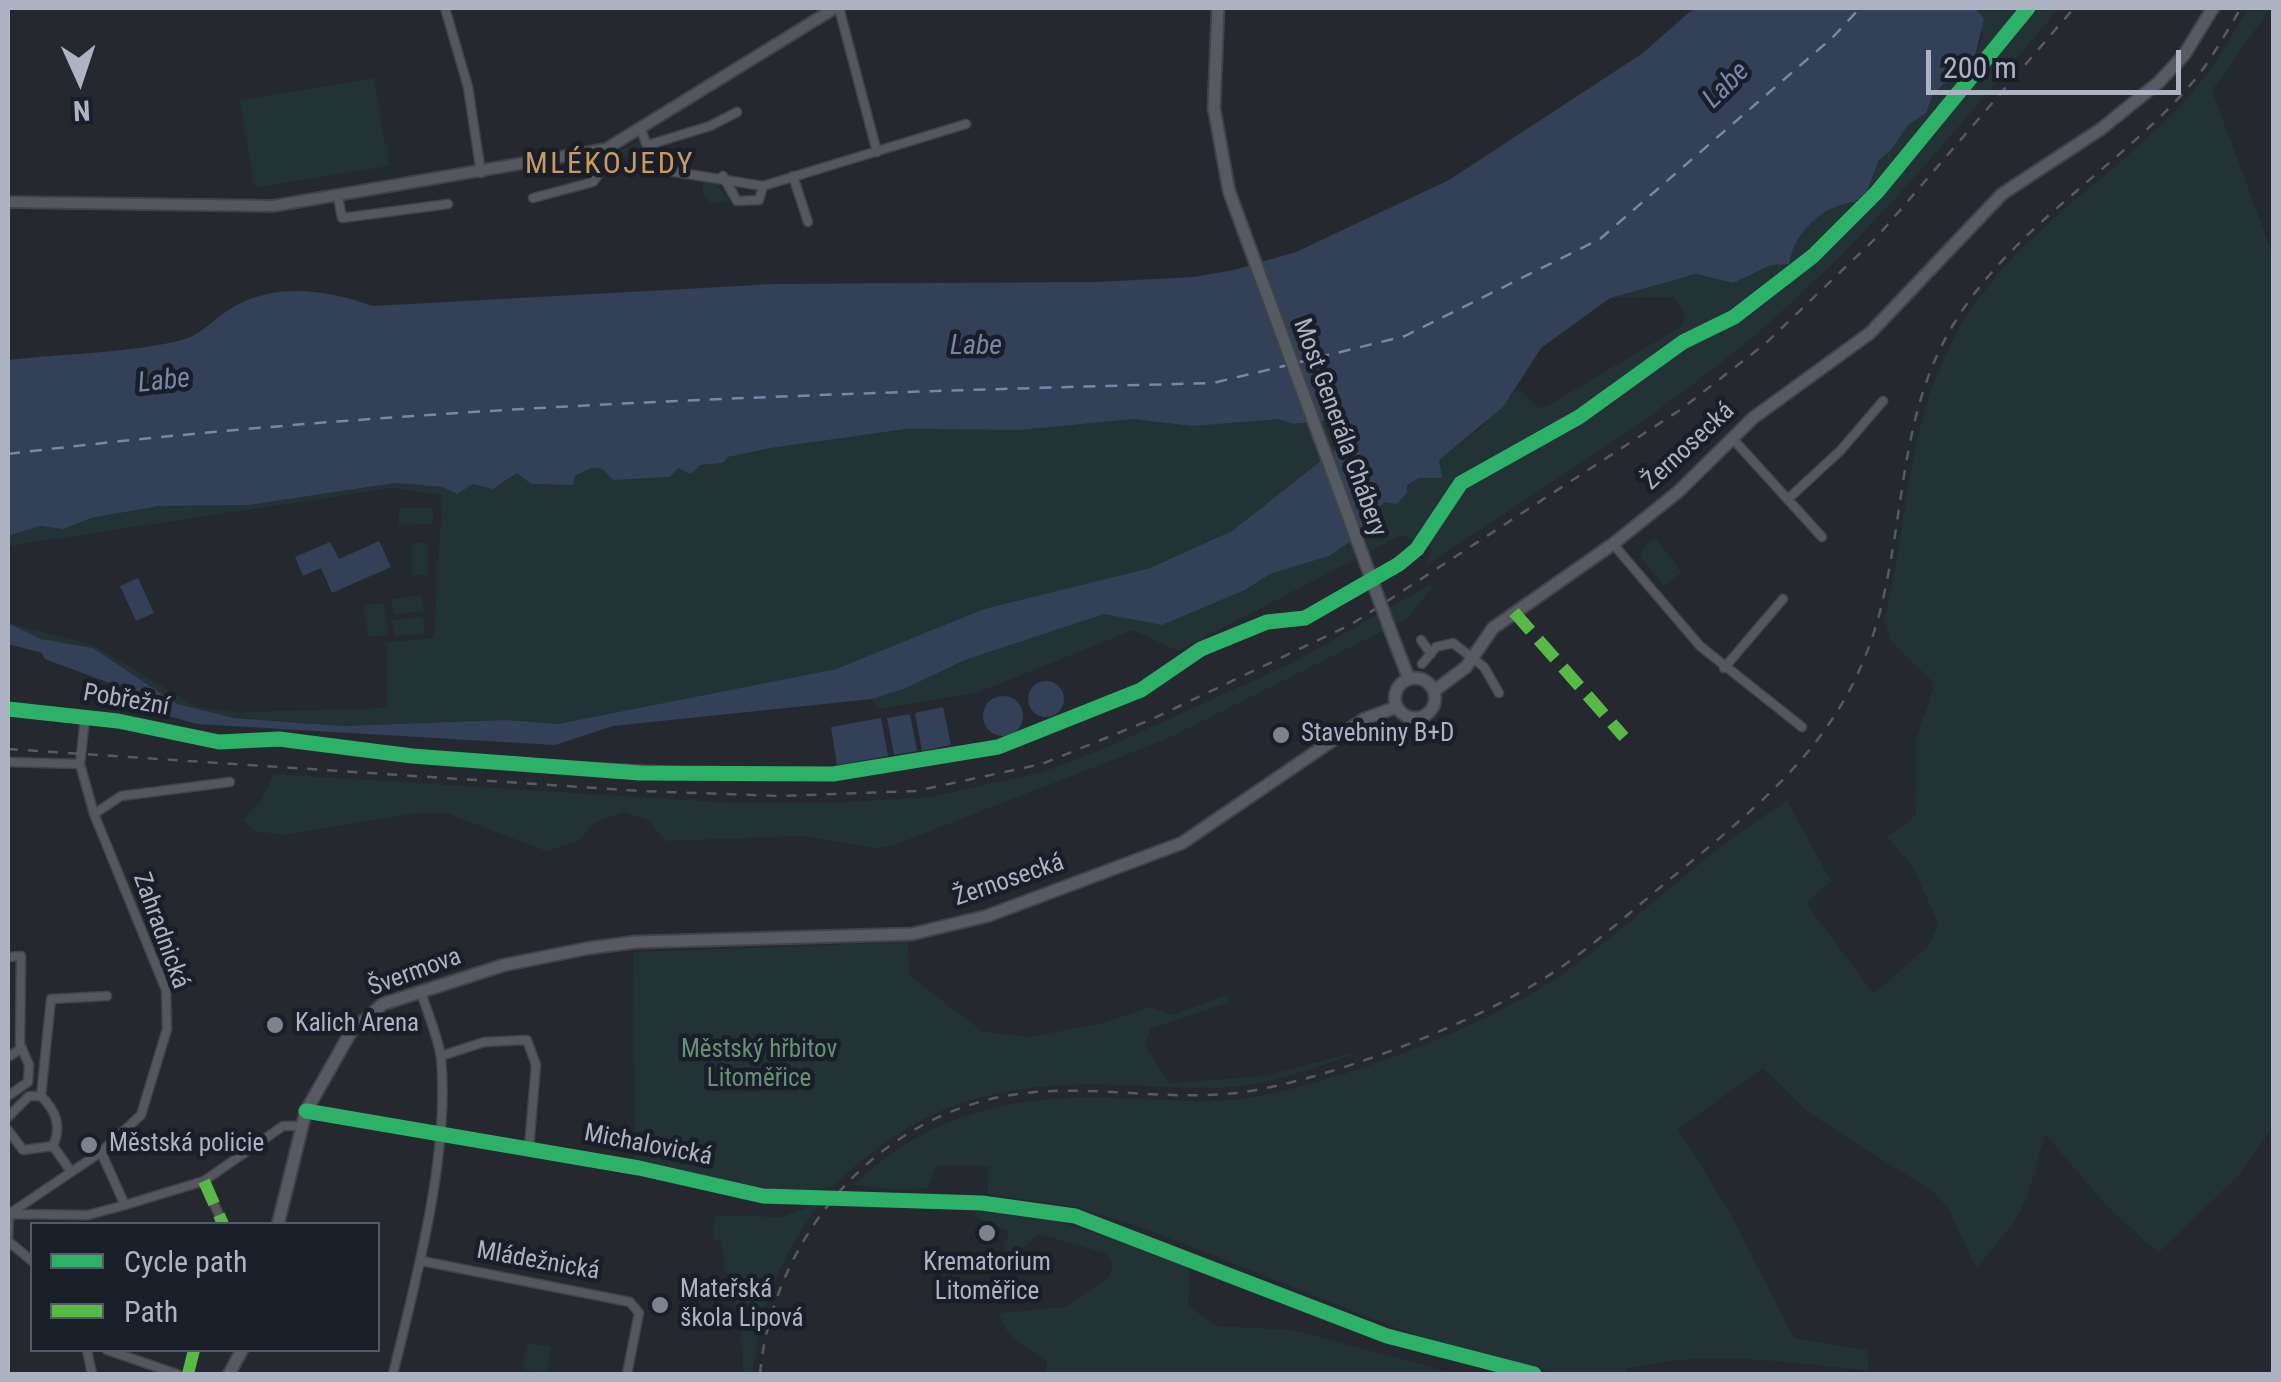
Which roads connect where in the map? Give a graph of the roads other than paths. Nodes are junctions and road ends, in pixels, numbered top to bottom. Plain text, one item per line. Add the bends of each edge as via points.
1 (445, 8) edge
2 (837, 8) edge
3 (1218, 8) edge
4 (2213, 8) edge
5 (736, 112) dead end
6 (966, 124) dead end
7 (641, 130) junction
8 (648, 145) junction
9 (877, 152) junction
10 (608, 153) junction
11 (656, 169) junction
12 (482, 173) junction
13 (723, 176) junction
14 (792, 176) junction
15 (763, 186) junction
16 (338, 197) junction
17 (533, 198) dead end
18 (8, 202) edge
19 (448, 204) dead end
20 (808, 222) dead end
21 (1883, 401) dead end
22 (1870, 417) junction
23 (1881, 427) dead end
24 (1732, 438) junction
25 (1788, 499) junction
26 (1822, 536) dead end
27 (1613, 544) junction
28 (1783, 599) dead end
29 (1422, 640) dead end
30 (1431, 654) junction
31 (1472, 656) junction
32 (1422, 664) dead end
33 (1724, 668) junction
34 (1158, 678) dead end
35 (1409, 680) junction
36 (1434, 691) junction
37 (1499, 693) dead end
38 (1397, 707) junction
39 (8, 709) edge
40 (85, 718) junction
41 (1802, 727) dead end
42 (8, 762) edge
43 (80, 764) junction
44 (230, 782) dead end
45 (94, 814) junction
46 (589, 948) joint
47 (8, 958) edge
48 (421, 991) junction
49 (106, 996) dead end
50 (22, 1048) junction
51 (440, 1056) junction
52 (8, 1057) edge
53 (8, 1096) edge
54 (41, 1096) junction
55 (306, 1111) junction
56 (8, 1118) edge
57 (300, 1126) junction
58 (8, 1130) edge
59 (438, 1134) junction
60 (53, 1146) junction
61 (528, 1148) junction
62 (101, 1152) junction
63 (70, 1170) junction
64 (204, 1180) junction
65 (126, 1205) junction
66 (8, 1214) edge
67 (88, 1215) junction
68 (82, 1222) edge
69 (222, 1222) edge
70 (278, 1222) edge
71 (8, 1239) edge
72 (30, 1259) edge
73 (422, 1261) junction
74 (113, 1352) edge
75 (241, 1352) edge
76 (177, 1374) edge
77 (229, 1374) edge
78 (393, 1374) edge
79 (627, 1374) edge
80 (1534, 1374) edge

1 - 12 street via 468,87
2 - 7 street via 687,95
2 - 9 street
3 - 35 main road, Most Generála Chábery, bridge via 1214,108 1229,191
4 - 24 main road, Žernosecká via 2159,82 2002,194 1870,333
5 - 8 street
6 - 9 street
7 - 8 street
7 - 10 street
8 - 11 street
9 - 14 street
10 - 11 street via 624,170
10 - 12 street
10 - 17 street via 593,182
11 - 13 street
12 - 16 street
13 - 15 street
13 - 15 street via 737,201 759,200
14 - 15 street
14 - 20 street
16 - 18 street via 233,208
16 - 19 street via 342,218
21 - 22 street
22 - 23 street
22 - 25 street
24 - 25 street
24 - 27 main road, Žernosecká
25 - 26 street
27 - 31 main road, Žernosecká via 1492,628
27 - 33 street
28 - 33 street
29 - 30 street
30 - 31 street via 1453,643
30 - 32 street
31 - 36 main road, Žernosecká
31 - 37 street
33 - 41 street
34 - 40 street, Pobřežní via 998,747 833,774 640,773 412,756 279,739 190,739
35 - 36 main road via 1424,680
35 - 38 main road via 1396,694
36 - 38 main road, Žernosecká via 1435,704 1426,715 1414,718
38 - 46 main road, Žernosecká via 1364,719 1182,843 987,916 912,934
39 - 40 street, Pobřežní
40 - 43 street, Zahradnická
42 - 43 street
43 - 45 street, Zahradnická
44 - 45 street via 121,796
45 - 62 street, Zahradnická via 166,990 167,1029 142,1116
46 - 48 main road, Švermova
47 - 50 street via 22,956
48 - 51 street
48 - 55 main road, Švermova via 364,1017
49 - 54 street via 52,998
50 - 52 street
50 - 53 street via 28,1082
51 - 59 street
51 - 61 street via 484,1042 526,1040 536,1065
54 - 56 street via 29,1096
54 - 60 street via 57,1120
55 - 57 main road, Švermova
55 - 59 street, Michalovická
57 - 64 street via 283,1126
57 - 70 main road, Švermova
58 - 60 street via 23,1150
59 - 61 street, Michalovická
59 - 73 street
60 - 63 street
61 - 80 street, Michalovická, bridge via 763,1196 982,1204 1075,1216 1386,1336
62 - 63 street, Zahradnická
62 - 65 street
63 - 66 street, Zahradnická
64 - 65 street
64 - 69 street
65 - 67 street
66 - 67 street
66 - 71 street
67 - 68 street
71 - 72 street
73 - 78 street
73 - 79 street, Mládežnická via 630,1302 639,1314
74 - 76 street
75 - 77 main road

